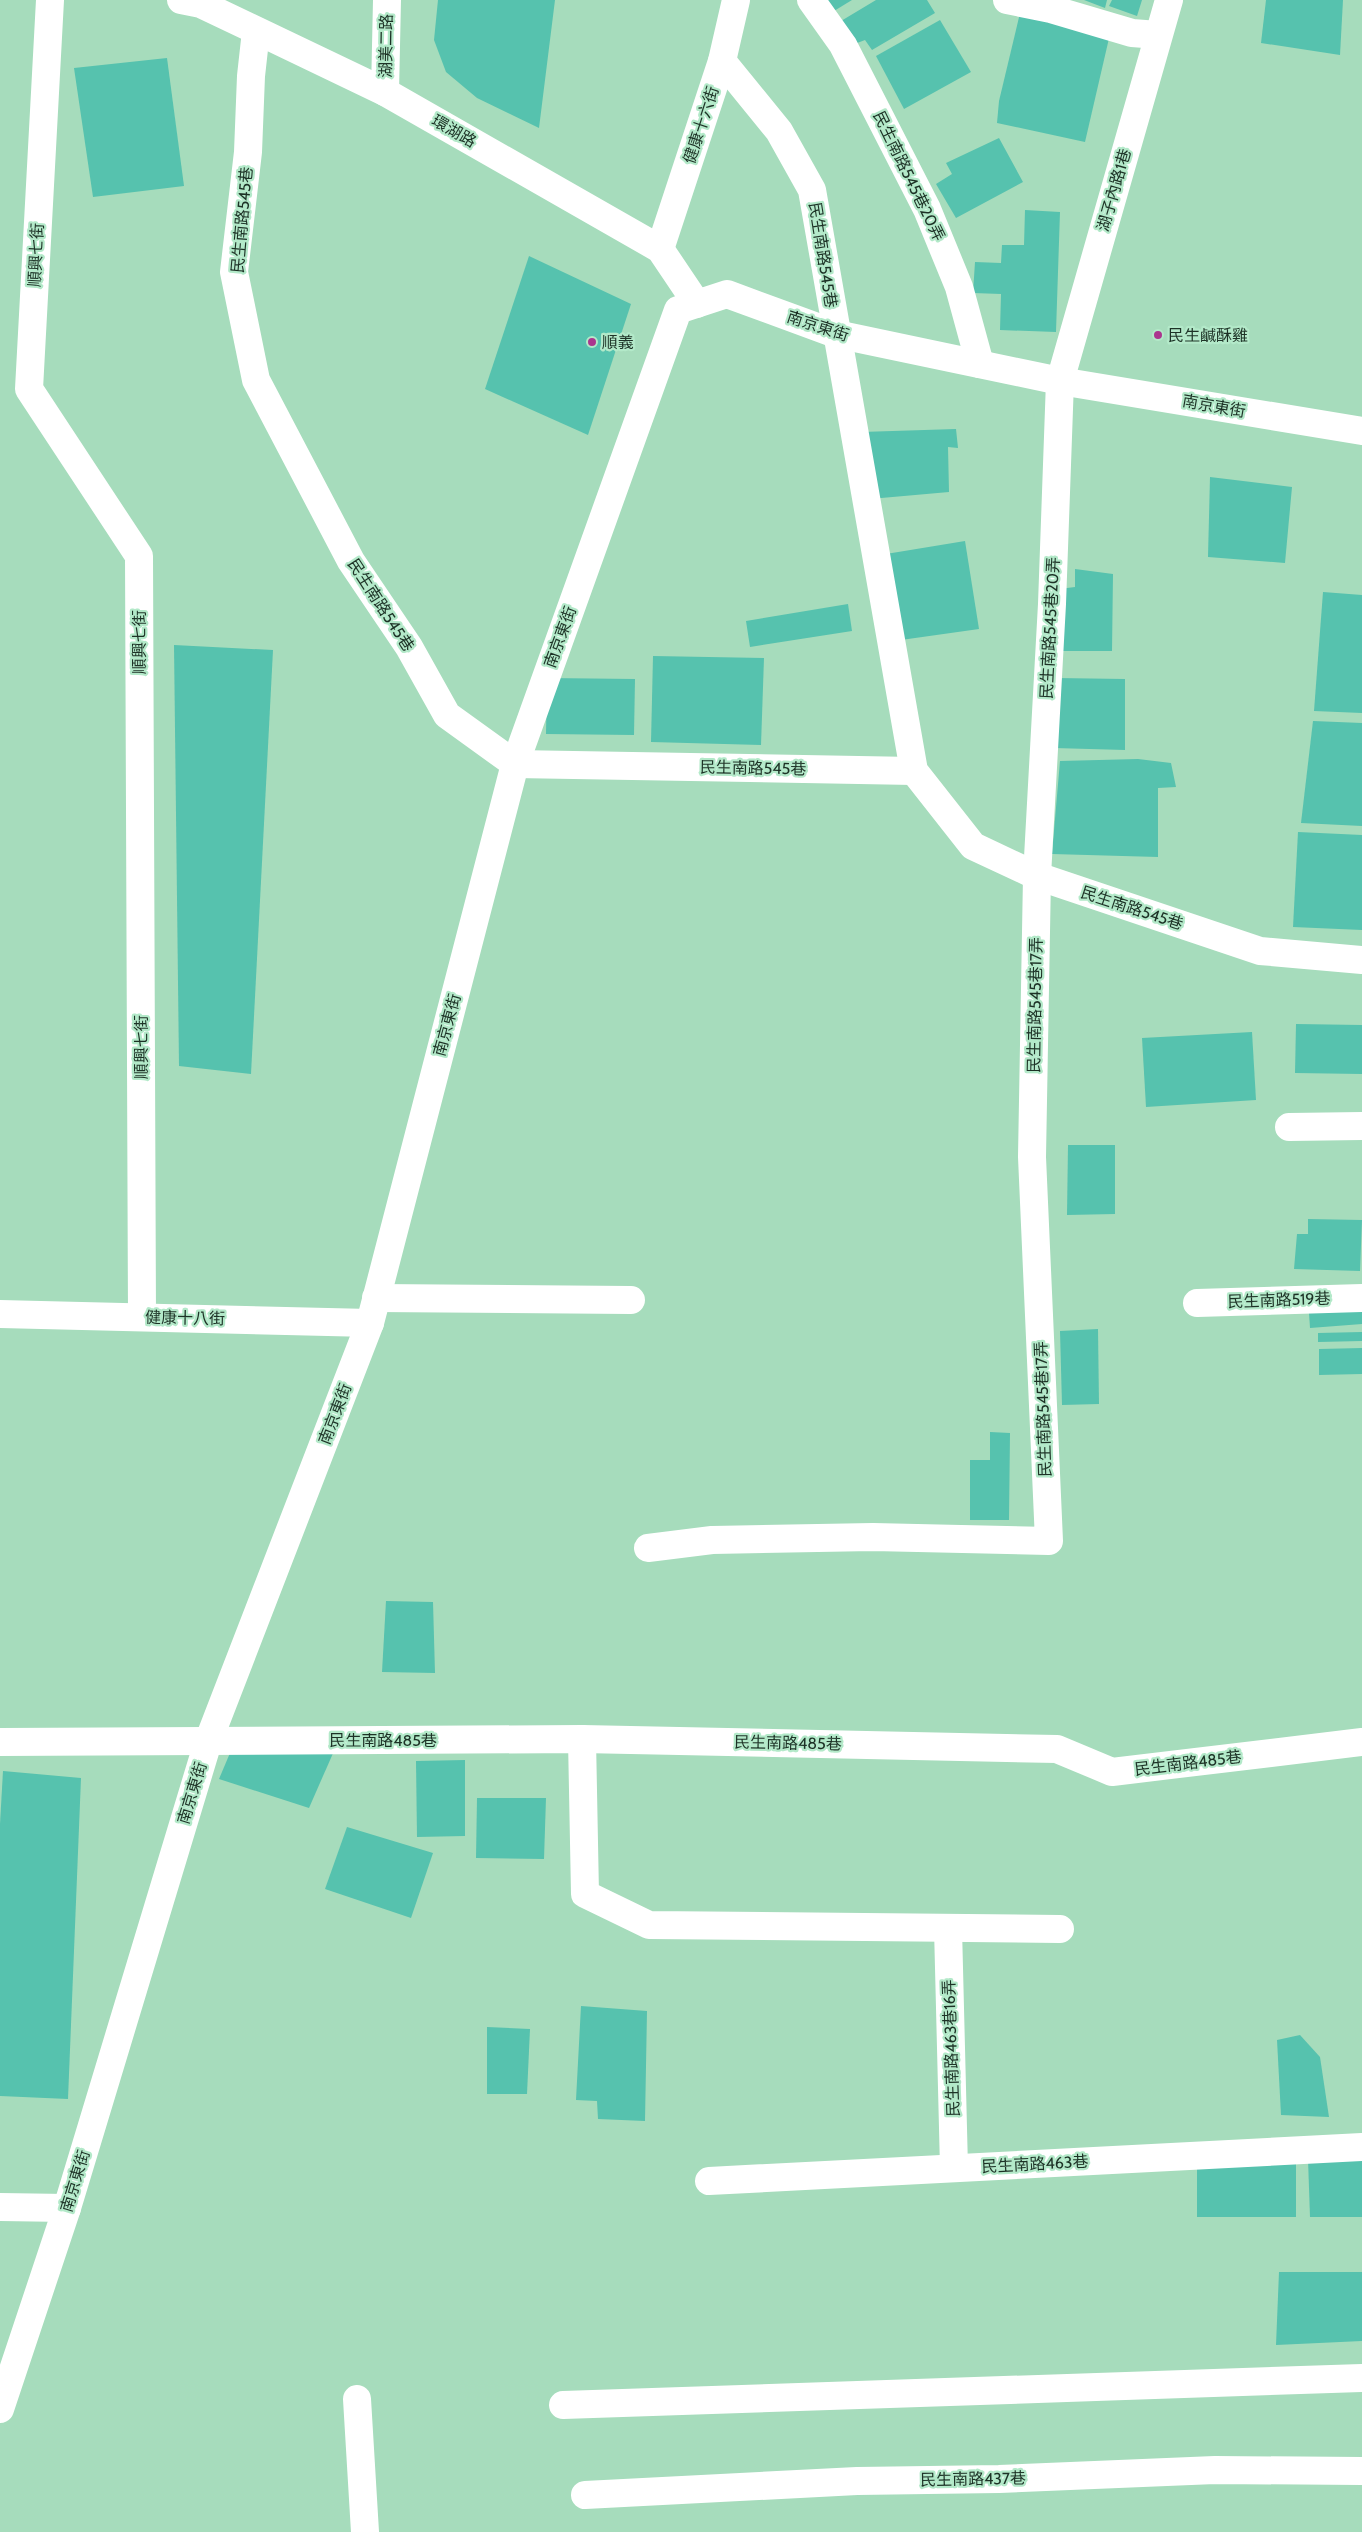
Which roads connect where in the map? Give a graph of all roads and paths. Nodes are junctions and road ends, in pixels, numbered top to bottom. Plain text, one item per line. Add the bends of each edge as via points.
1 (50, 0) edge
2 (181, 0) edge
3 (387, 0) edge
4 (736, 0) edge
5 (811, 0) edge
6 (1007, 0) edge
7 (1169, 0) edge
8 (256, 30) junction
9 (1158, 35) junction
10 (722, 61) junction
11 (385, 92) junction
12 (660, 250) junction
13 (697, 304) junction
14 (836, 334) junction
15 (980, 364) junction
16 (1060, 380) junction
17 (1362, 431) edge
18 (515, 764) junction
19 (914, 771) junction
20 (1037, 876) junction
21 (1362, 960) edge
22 (1362, 1126) edge
23 (1289, 1127) dead end
24 (1362, 1298) edge
25 (631, 1300) dead end
26 (1197, 1303) dead end
27 (373, 1310) junction
28 (0, 1314) edge
29 (142, 1317) junction
30 (648, 1548) dead end
31 (582, 1739) junction
32 (0, 1742) edge
33 (208, 1742) junction
34 (1362, 1742) edge
35 (948, 1928) junction
36 (1060, 1929) dead end
37 (1362, 2147) edge
38 (954, 2168) junction
39 (709, 2181) dead end
40 (0, 2207) edge
41 (67, 2208) junction
42 (1362, 2378) edge
43 (357, 2399) dead end
44 (563, 2405) dead end
45 (0, 2408) edge
46 (1362, 2471) edge
47 (585, 2495) dead end
48 (365, 2532) edge

1 - 29 street, 順興七街 via 29,388 139,556
2 - 8 street, 環湖路 via 201,4
3 - 11 street, 湖美二路
4 - 10 street, 健康十六街
5 - 15 street, 民生南路545巷20弄 via 843,45 927,209 959,287
6 - 9 street via 1051,9 1132,33
7 - 9 street, 湖子內路1巷
8 - 11 street, 環湖路
8 - 18 street, 民生南路545巷 via 248,152 234,272 256,380 351,560 409,647 446,715
9 - 16 street, 湖子內路1巷
10 - 12 street, 健康十六街
10 - 14 street, 民生南路545巷 via 779,131 812,190
11 - 12 street, 環湖路
12 - 13 street, 環湖路
13 - 14 street, 南京東街 via 727,294
13 - 18 street, 南京東街 via 678,310
14 - 15 street, 南京東街
14 - 19 street, 民生南路545巷
15 - 16 street, 南京東街
16 - 17 street, 南京東街
16 - 20 street, 民生南路545巷20弄
18 - 19 street, 民生南路545巷
18 - 27 street, 南京東街
19 - 20 street, 民生南路545巷 via 972,846
20 - 21 street, 民生南路545巷 via 1260,951
20 - 30 street, 民生南路545巷17弄 via 1032,1157 1049,1541 873,1537 712,1540
22 - 23 street
24 - 26 street, 民生南路519巷
25 - 27 street, 健康十八街
27 - 29 street, 健康十八街
27 - 33 street, 南京東街
28 - 29 street, 健康十八街
31 - 33 street, 民生南路485巷
31 - 34 street, 民生南路485巷 via 1058,1749 1112,1772
31 - 35 street via 586,1894 649,1925
32 - 33 street, 民生南路485巷
33 - 41 street, 南京東街
35 - 36 street
35 - 38 street, 民生南路463巷16弄
37 - 38 street, 民生南路463巷
38 - 39 street, 民生南路463巷
40 - 41 street
41 - 45 street, 南京東街
42 - 44 street
43 - 48 street
46 - 47 street, 民生南路437巷 via 1215,2470 857,2481

